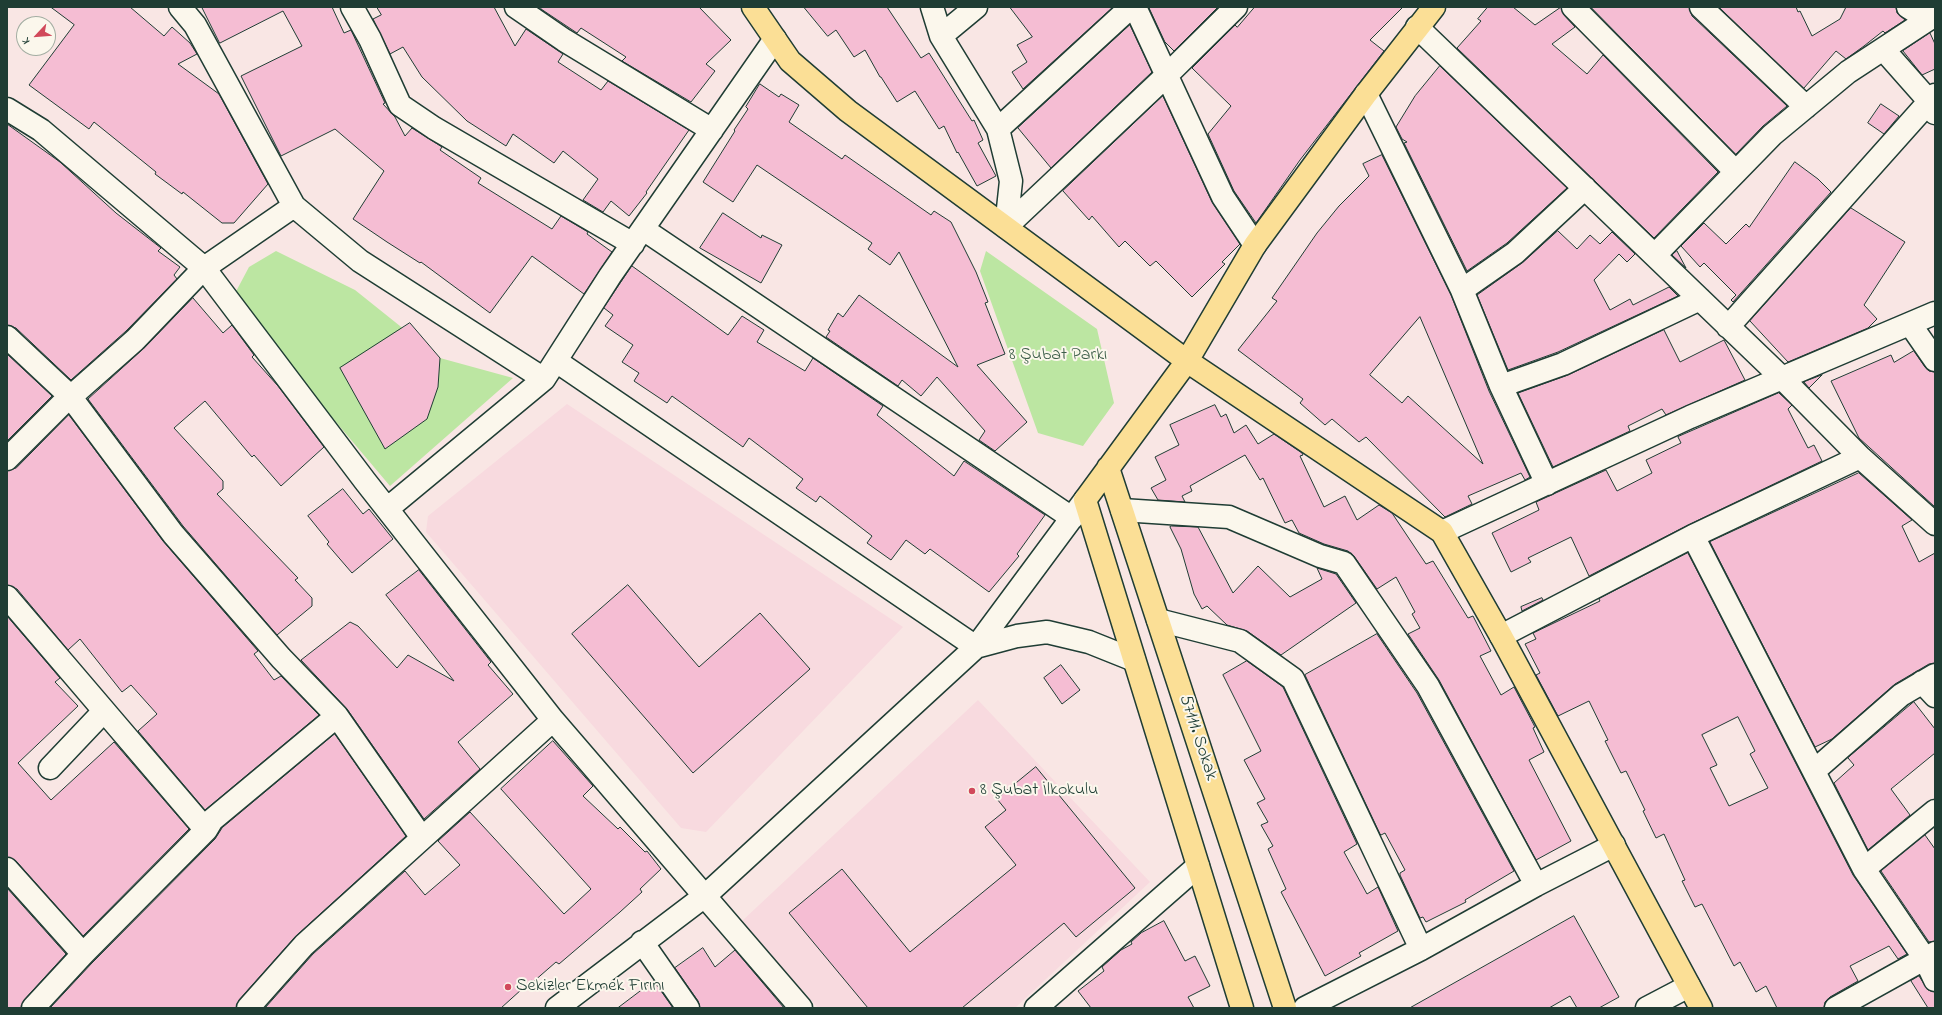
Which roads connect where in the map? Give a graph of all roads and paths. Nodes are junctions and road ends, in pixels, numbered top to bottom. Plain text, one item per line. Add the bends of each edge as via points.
1 (180, 7) edge
2 (352, 7) edge
3 (516, 7) edge
4 (754, 7) edge
5 (932, 7) edge
6 (976, 7) edge
7 (1131, 7) edge
8 (1135, 7) edge
9 (1236, 7) edge
10 (1434, 7) edge
11 (1573, 7) edge
12 (1701, 7) edge
13 (1908, 7) edge
14 (1931, 17) edge
15 (1417, 27) junction
16 (941, 36) junction
17 (775, 39) junction
18 (1883, 49) junction
19 (1166, 76) junction
20 (1366, 94) junction
21 (1933, 103) edge
22 (1806, 107) junction
23 (7, 109) edge
24 (998, 129) junction
25 (712, 130) junction
26 (1736, 172) junction
27 (1585, 188) junction
28 (294, 206) junction
29 (1006, 227) junction
30 (638, 237) junction
31 (1255, 245) junction
32 (1655, 256) junction
33 (204, 268) junction
34 (1462, 290) junction
35 (1700, 299) junction
36 (1935, 313) edge
37 (1910, 324) junction
38 (1728, 327) junction
39 (7, 337) edge
40 (1935, 360) edge
41 (556, 361) junction
42 (1187, 361) junction
43 (1782, 378) junction
44 (544, 379) junction
45 (1502, 386) junction
46 (70, 396) junction
47 (1860, 457) junction
48 (7, 459) edge
49 (1108, 468) junction
50 (1547, 484) junction
51 (1085, 500) junction
52 (387, 509) junction
53 (1122, 510) junction
54 (1072, 518) junction
55 (1935, 524) edge
56 (1442, 532) junction
57 (1693, 536) junction
58 (7, 597) edge
59 (1158, 620) junction
60 (1501, 636) junction
61 (976, 647) junction
62 (1134, 660) junction
63 (1931, 685) edge
64 (104, 710) junction
65 (337, 716) junction
66 (553, 720) junction
67 (50, 768) dead end
68 (1814, 771) junction
69 (1935, 811) edge
70 (206, 830) junction
71 (422, 838) junction
72 (1614, 845) junction
73 (1198, 866) junction
74 (1864, 868) junction
75 (7, 869) edge
76 (1536, 885) junction
77 (706, 895) junction
78 (642, 942) junction
79 (1421, 949) junction
80 (83, 954) junction
81 (1930, 956) edge
82 (1935, 980) edge
83 (1689, 986) junction
84 (36, 1007) edge
85 (248, 1008) edge
86 (557, 1008) edge
87 (688, 1008) edge
88 (801, 1008) edge
89 (1036, 1008) edge
90 (1242, 1008) edge
91 (1285, 1008) edge
92 (1305, 1008) edge
93 (1647, 1008) edge
94 (1701, 1008) edge
95 (1836, 1008) edge

1 - 28 street via 195,25
2 - 30 street via 370,39 400,105 434,128
3 - 25 street via 564,40
4 - 17 main road
5 - 16 street
6 - 16 street
7 - 24 street
8 - 19 street
9 - 19 street
10 - 15 main road
11 - 26 street
12 - 22 street
13 - 14 street
14 - 18 street
15 - 20 main road
15 - 27 street
16 - 24 street
17 - 25 street
17 - 29 main road via 790,61 848,111
18 - 21 street
18 - 22 street via 1848,72
19 - 29 street
19 - 31 street via 1223,197
20 - 31 main road
20 - 34 street
21 - 38 street
22 - 26 street via 1772,135
23 - 33 street via 41,130
24 - 29 street via 1011,181
25 - 30 street
26 - 32 street
27 - 32 street
27 - 34 street via 1515,253
28 - 33 street
28 - 44 street via 360,261
29 - 42 main road
30 - 41 street
30 - 54 street
31 - 42 main road
32 - 35 street
33 - 46 street via 135,340
33 - 52 street
34 - 45 street
35 - 38 street
35 - 45 street via 1563,364
36 - 37 street
37 - 40 street
37 - 43 street
38 - 43 street
39 - 46 street
41 - 44 street
41 - 61 street
42 - 49 main road
42 - 56 main road
43 - 47 street
43 - 50 street via 1690,417
44 - 52 street
45 - 50 street
46 - 48 street
46 - 65 street via 173,534 281,658
47 - 55 street
47 - 57 street
49 - 51 main road
49 - 53 main road, 57111. Sokak
50 - 56 street
51 - 54 street
51 - 62 main road
52 - 66 street
53 - 59 main road, 57111. Sokak
53 - 76 street via 1229,517 1320,556 1344,563 1428,686
54 - 61 street
56 - 60 main road
57 - 60 street
57 - 68 street
58 - 64 street
59 - 79 street via 1240,641 1293,679
59 - 91 main road, 57111. Sokak
60 - 72 main road
61 - 62 street via 1017,636 1047,632 1089,642
61 - 77 street
62 - 73 main road
63 - 68 street via 1901,694
64 - 67 street
64 - 70 street
65 - 70 street via 212,820
65 - 71 street
66 - 71 street
66 - 77 street
68 - 74 street
69 - 74 street
70 - 80 street
71 - 85 street via 304,945
72 - 76 street
72 - 83 main road
73 - 89 street
73 - 90 main road
74 - 81 street
75 - 80 street
76 - 79 street
77 - 78 street
77 - 88 street
78 - 86 street
78 - 87 street
79 - 92 street
80 - 84 street
81 - 82 street
81 - 95 street
83 - 93 street
83 - 94 main road

